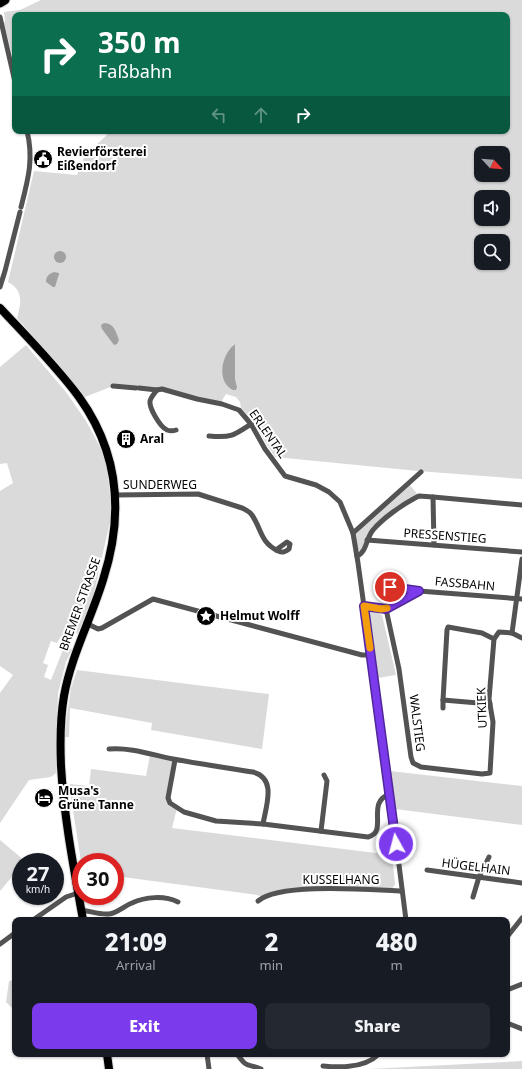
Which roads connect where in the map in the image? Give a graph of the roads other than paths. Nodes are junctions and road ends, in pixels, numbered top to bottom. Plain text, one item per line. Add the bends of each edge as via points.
1 (5, 0) edge
2 (0, 2) edge
3 (0, 19) edge
4 (12, 69) edge
5 (28, 134) edge
6 (0, 287) edge
7 (0, 308) edge
8 (113, 386) dead end
9 (157, 390) junction
10 (251, 424) junction
11 (176, 430) dead end
12 (209, 436) dead end
13 (421, 472) dead end
14 (116, 495) junction
15 (433, 497) junction
16 (522, 505) edge
17 (353, 533) junction
18 (367, 540) junction
19 (434, 546) junction
20 (276, 550) dead end
21 (522, 552) edge
22 (357, 556) junction
23 (522, 559) edge
24 (390, 587) dead end
25 (419, 591) junction
26 (516, 598) junction
27 (522, 599) edge
28 (364, 606) junction
29 (386, 609) junction
30 (86, 623) junction
31 (512, 633) junction
32 (522, 638) edge
33 (494, 639) junction
34 (371, 655) junction
35 (443, 700) junction
36 (490, 704) junction
37 (443, 708) dead end
38 (109, 749) dead end
39 (174, 760) junction
40 (490, 773) joint
41 (324, 775) dead end
42 (390, 794) junction
43 (263, 824) junction
44 (321, 831) junction
45 (72, 856) edge
46 (489, 857) dead end
47 (427, 870) dead end
48 (480, 877) junction
49 (522, 883) edge
50 (402, 891) junction
51 (72, 895) edge
52 (473, 897) dead end
53 (258, 901) dead end
54 (178, 902) dead end
55 (80, 905) edge
56 (81, 910) junction
57 (37, 917) edge
58 (82, 917) edge
59 (406, 917) edge
60 (522, 918) edge
61 (510, 933) edge
62 (12, 935) edge
63 (0, 944) edge
64 (522, 984) edge
65 (510, 989) edge
66 (510, 1024) edge
67 (522, 1029) edge
68 (107, 1057) edge
69 (207, 1057) edge
70 (239, 1057) edge
71 (375, 1057) edge
72 (323, 1066) dead end
73 (109, 1069) edge
74 (209, 1069) edge
75 (261, 1069) edge

1 - 2 highway
3 - 4 street
5 - 6 street via 31,153 30,168
7 - 14 main road, BREMER STRASSE via 64,379 82,403 108,456
8 - 9 street, ERLENTAL
9 - 10 street, ERLENTAL via 162,389 239,410
9 - 11 street via 152,396 150,409 166,430
10 - 12 street via 233,436
10 - 17 street, ERLENTAL via 285,476 316,485 340,502
13 - 17 street
14 - 20 street, SUNDERWEG via 198,494 242,508 253,517 267,545
14 - 30 main road, BREMER STRASSE via 116,518 111,549 103,581
15 - 16 street
15 - 18 street via 419,496 412,499 380,523
15 - 19 street
17 - 22 street, ERLENTAL
18 - 19 street, PRESSENSTIEG
18 - 22 street via 363,552
19 - 21 street, PRESSENSTIEG
22 - 28 street, ERLENTAL
23 - 26 street
24 - 25 street
25 - 26 street, FASSBAHN
25 - 29 street, FASSBAHN
26 - 27 street, FASSBAHN
26 - 31 street
28 - 29 street
28 - 34 street, ERLENTAL
29 - 40 street, WALSTIEG via 399,669 412,760 423,767
30 - 34 street via 98,629 102,628 153,599 362,655
30 - 45 main road, BREMER STRASSE via 69,671 61,715 63,801
31 - 32 street
31 - 33 street via 499,632
33 - 35 street via 482,633 448,627
33 - 36 street, UTKIEK
34 - 42 street, ERLENTAL
35 - 36 street
35 - 37 street
36 - 40 street, UTKIEK via 494,722
38 - 39 street via 128,750
39 - 43 street via 262,775 268,788
39 - 43 street via 169,802 172,805 210,820
41 - 44 street via 327,781
42 - 44 street via 379,802 377,830 373,836
42 - 50 street, ERLENTAL
43 - 44 street
46 - 48 street
47 - 48 street, HÜGELHAIN
48 - 49 street, HÜGELHAIN
48 - 52 street
50 - 53 street, KUSSELHANG via 312,888 282,892 262,897
50 - 59 street, ERLENTAL
51 - 57 street
54 - 56 street via 144,898 108,914
55 - 56 main road, BREMER STRASSE
56 - 58 main road, BREMER STRASSE
60 - 61 street
62 - 63 street
64 - 65 street
66 - 67 street
68 - 73 main road
69 - 74 street
70 - 75 street via 249,1066
71 - 72 street via 358,1065

